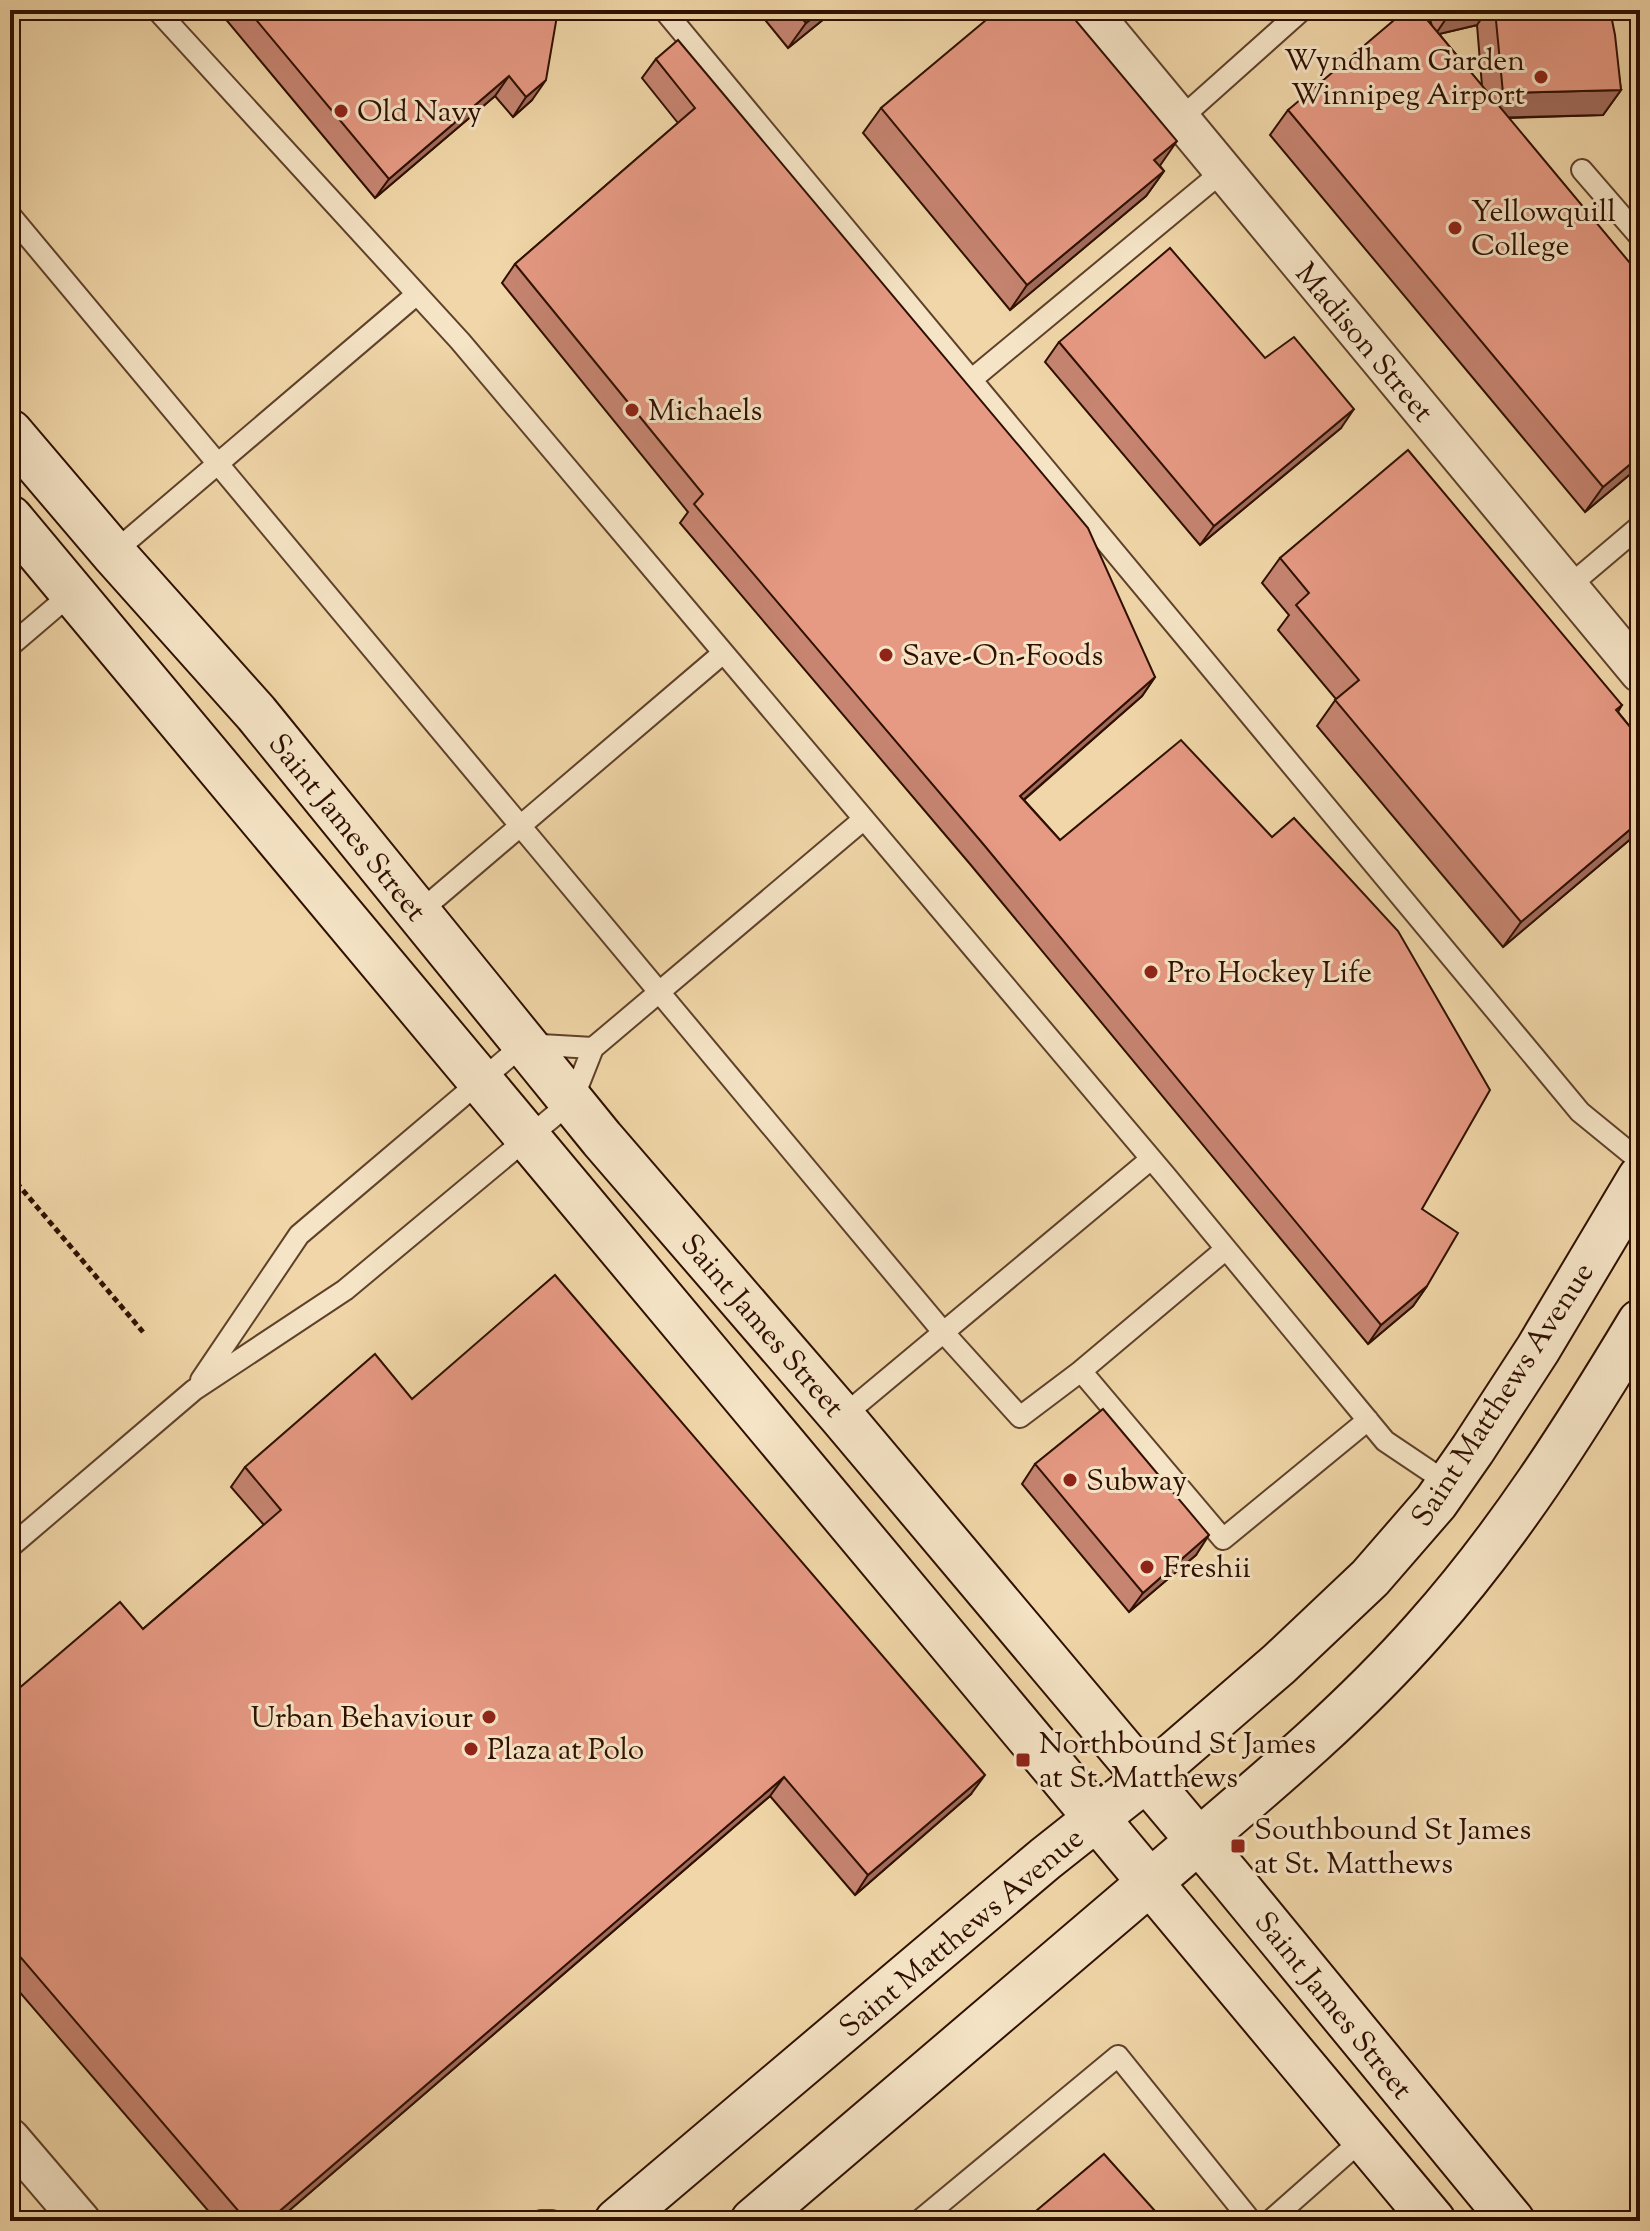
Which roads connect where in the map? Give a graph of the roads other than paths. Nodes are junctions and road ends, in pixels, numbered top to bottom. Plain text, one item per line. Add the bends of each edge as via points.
1 (157, 10) edge
2 (664, 10) edge
3 (1090, 10) edge
4 (1302, 10) edge
5 (1180, 119) junction
6 (1582, 170) dead end
7 (1223, 171) junction
8 (10, 215) edge
9 (1637, 227) edge
10 (417, 294) junction
11 (971, 380) junction
12 (10, 432) edge
13 (218, 464) junction
14 (10, 518) edge
15 (1640, 526) edge
16 (113, 553) junction
17 (1568, 587) junction
18 (72, 593) junction
19 (10, 646) edge
20 (722, 654) junction
21 (1640, 673) edge
22 (864, 819) junction
23 (519, 825) junction
24 (417, 914) junction
25 (660, 993) junction
26 (524, 1044) junction
27 (593, 1048) junction
28 (481, 1081) junction
29 (572, 1101) junction
30 (528, 1138) junction
31 (1151, 1159) junction
32 (1640, 1161) edge
33 (1640, 1178) edge
34 (1226, 1249) junction
35 (1640, 1322) edge
36 (944, 1333) junction
37 (1081, 1371) junction
38 (194, 1390) junction
39 (842, 1417) junction
40 (1368, 1420) junction
41 (1449, 1484) junction
42 (10, 1547) edge
43 (1146, 1779) junction
44 (1098, 1819) junction
45 (1199, 1841) junction
46 (1150, 1882) junction
47 (10, 2138) edge
48 (1364, 2138) junction
49 (81, 2221) edge
50 (541, 2221) edge
51 (552, 2221) edge
52 (617, 2221) edge
53 (753, 2221) edge
54 (919, 2221) edge
55 (1251, 2221) edge
56 (1270, 2221) edge
57 (1433, 2221) edge
58 (1512, 2221) edge

1 - 10 lane
2 - 11 lane
3 - 5 street, Madison Street
4 - 5 lane
5 - 7 street, Madison Street
6 - 9 lane
7 - 11 lane
7 - 17 street, Madison Street
8 - 13 lane
10 - 13 lane
10 - 20 lane
11 - 32 lane via 1580,1112
12 - 16 main road, Saint James Street
13 - 16 lane
13 - 23 lane
14 - 18 main road, Saint James Street
15 - 17 lane
16 - 24 main road, Saint James Street via 256,713
17 - 21 street, Madison Street
18 - 19 lane
18 - 28 main road, Saint James Street
20 - 22 lane
20 - 23 lane
22 - 25 lane
22 - 31 lane
23 - 24 lane
23 - 25 lane
24 - 26 main road, Saint James Street
25 - 27 lane
25 - 36 lane
26 - 27 lane
26 - 28 lane
26 - 29 main road, Saint James Street
27 - 29 lane
28 - 30 main road, Saint James Street
28 - 38 lane via 299,1235
29 - 30 lane
29 - 39 main road, Saint James Street
30 - 38 lane via 345,1290
30 - 44 main road, Saint James Street
31 - 34 lane
31 - 36 lane
33 - 41 main road, Saint Matthews Avenue via 1538,1349
34 - 37 lane
34 - 40 lane
35 - 45 main road via 1551,1466 1423,1631
36 - 37 lane via 1020,1417
36 - 39 lane
37 - 40 lane via 1223,1539
38 - 42 lane
39 - 43 main road, Saint James Street
40 - 41 lane via 1385,1441
41 - 43 main road, Saint Matthews Avenue via 1370,1578
43 - 44 main road, Saint Matthews Avenue
43 - 45 main road, Saint James Street
44 - 46 main road, Saint James Street
44 - 52 main road, Saint Matthews Avenue
45 - 46 main road
45 - 58 main road, Saint James Street
46 - 48 main road, Saint James Street
46 - 53 main road
47 - 49 street
48 - 56 lane
48 - 57 main road, Saint James Street
50 - 51 lane
54 - 55 lane via 1118,2056

